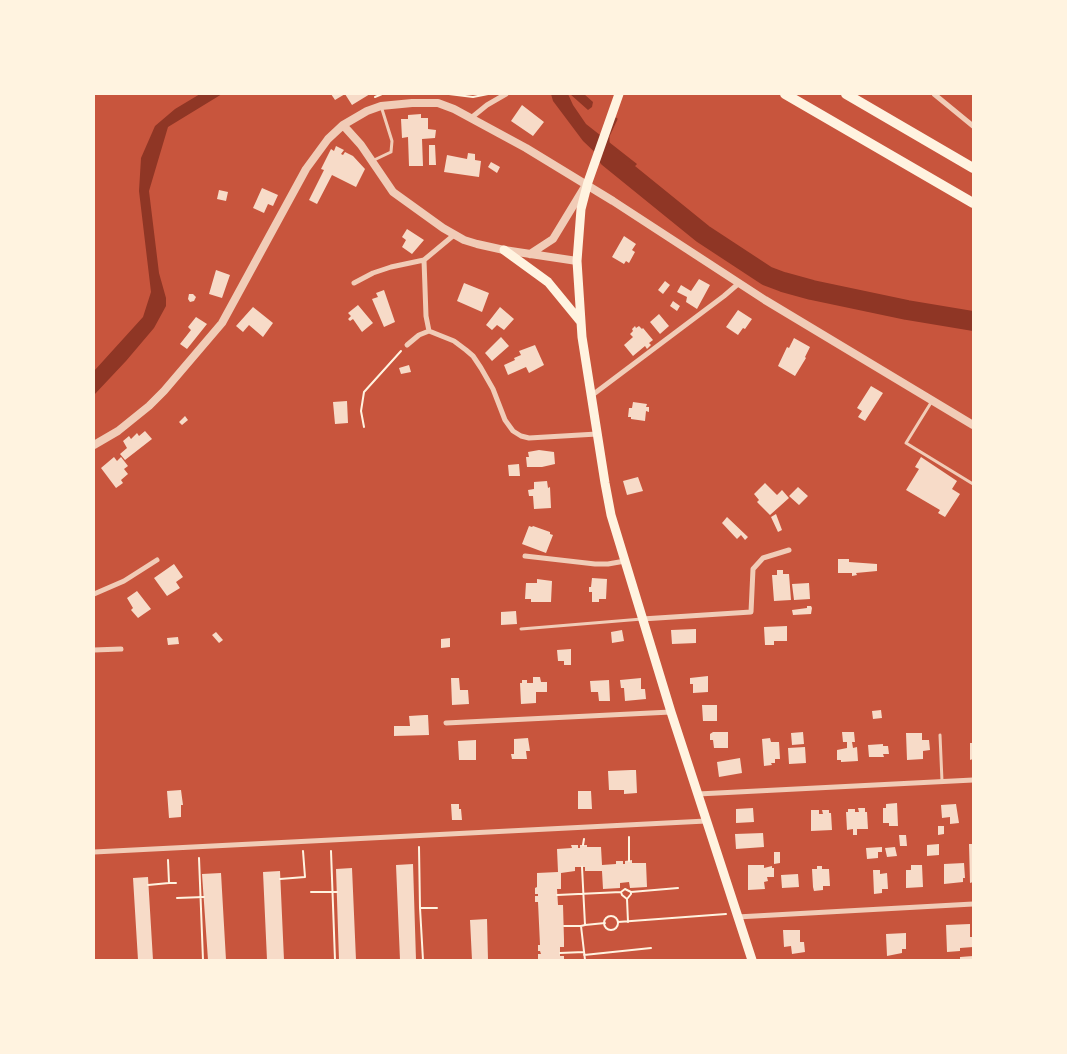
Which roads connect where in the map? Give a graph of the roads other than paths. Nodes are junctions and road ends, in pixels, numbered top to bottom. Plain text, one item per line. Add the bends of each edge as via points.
1 (506, 94) edge
2 (785, 94) edge
3 (846, 94) edge
4 (936, 94) edge
5 (618, 96) edge
6 (381, 106) junction
7 (471, 118) junction
8 (344, 125) junction
9 (973, 126) edge
10 (372, 161) junction
11 (973, 168) edge
12 (588, 182) junction
13 (973, 203) edge
14 (454, 235) junction
15 (504, 250) junction
16 (530, 254) junction
17 (424, 260) junction
18 (577, 261) junction
19 (354, 283) dead end
20 (738, 284) junction
21 (580, 322) junction
22 (429, 331) junction
23 (407, 345) road end
24 (591, 396) junction
25 (932, 401) junction
26 (973, 425) edge
27 (597, 434) junction
28 (94, 445) edge
29 (973, 484) edge
30 (789, 550) dead end
31 (525, 556) dead end
32 (157, 560) dead end
33 (625, 561) junction
34 (94, 594) edge
35 (642, 619) junction
36 (521, 629) dead end
37 (94, 650) edge
38 (121, 650) dead end
39 (671, 712) junction
40 (446, 723) dead end
41 (940, 735) dead end
42 (973, 780) edge
43 (942, 782) junction
44 (697, 794) junction
45 (706, 821) junction
46 (94, 852) edge
47 (973, 904) edge
48 (732, 915) junction
49 (752, 960) edge

1 - 7 street
2 - 13 main road
3 - 11 main road
4 - 9 street
5 - 12 main road
6 - 7 street via 438,103
6 - 8 street
6 - 10 lane via 392,141 390,152
7 - 20 street via 596,190
8 - 10 street
8 - 28 street via 328,139 306,169 222,323 149,406
10 - 14 street via 393,192
12 - 16 street via 553,239
12 - 18 main road via 580,209
14 - 15 street
14 - 17 street
15 - 16 street
15 - 21 main road via 548,282
16 - 18 street
17 - 19 street via 391,266
17 - 22 street
18 - 21 main road
20 - 24 street
20 - 25 street
21 - 24 main road
22 - 23 street
22 - 27 street via 454,341 473,356 493,389 505,420 521,436
24 - 27 main road
25 - 26 street
25 - 29 lane via 906,443
27 - 33 main road via 608,498
30 - 35 street via 763,558 753,569 750,612
31 - 33 street via 595,564
32 - 34 street via 124,581
33 - 35 main road
35 - 36 lane
35 - 39 main road
37 - 38 street
39 - 40 street
39 - 44 main road
41 - 43 lane
42 - 43 street
43 - 44 street
44 - 45 main road
45 - 46 street
45 - 48 main road
47 - 48 street
48 - 49 main road

